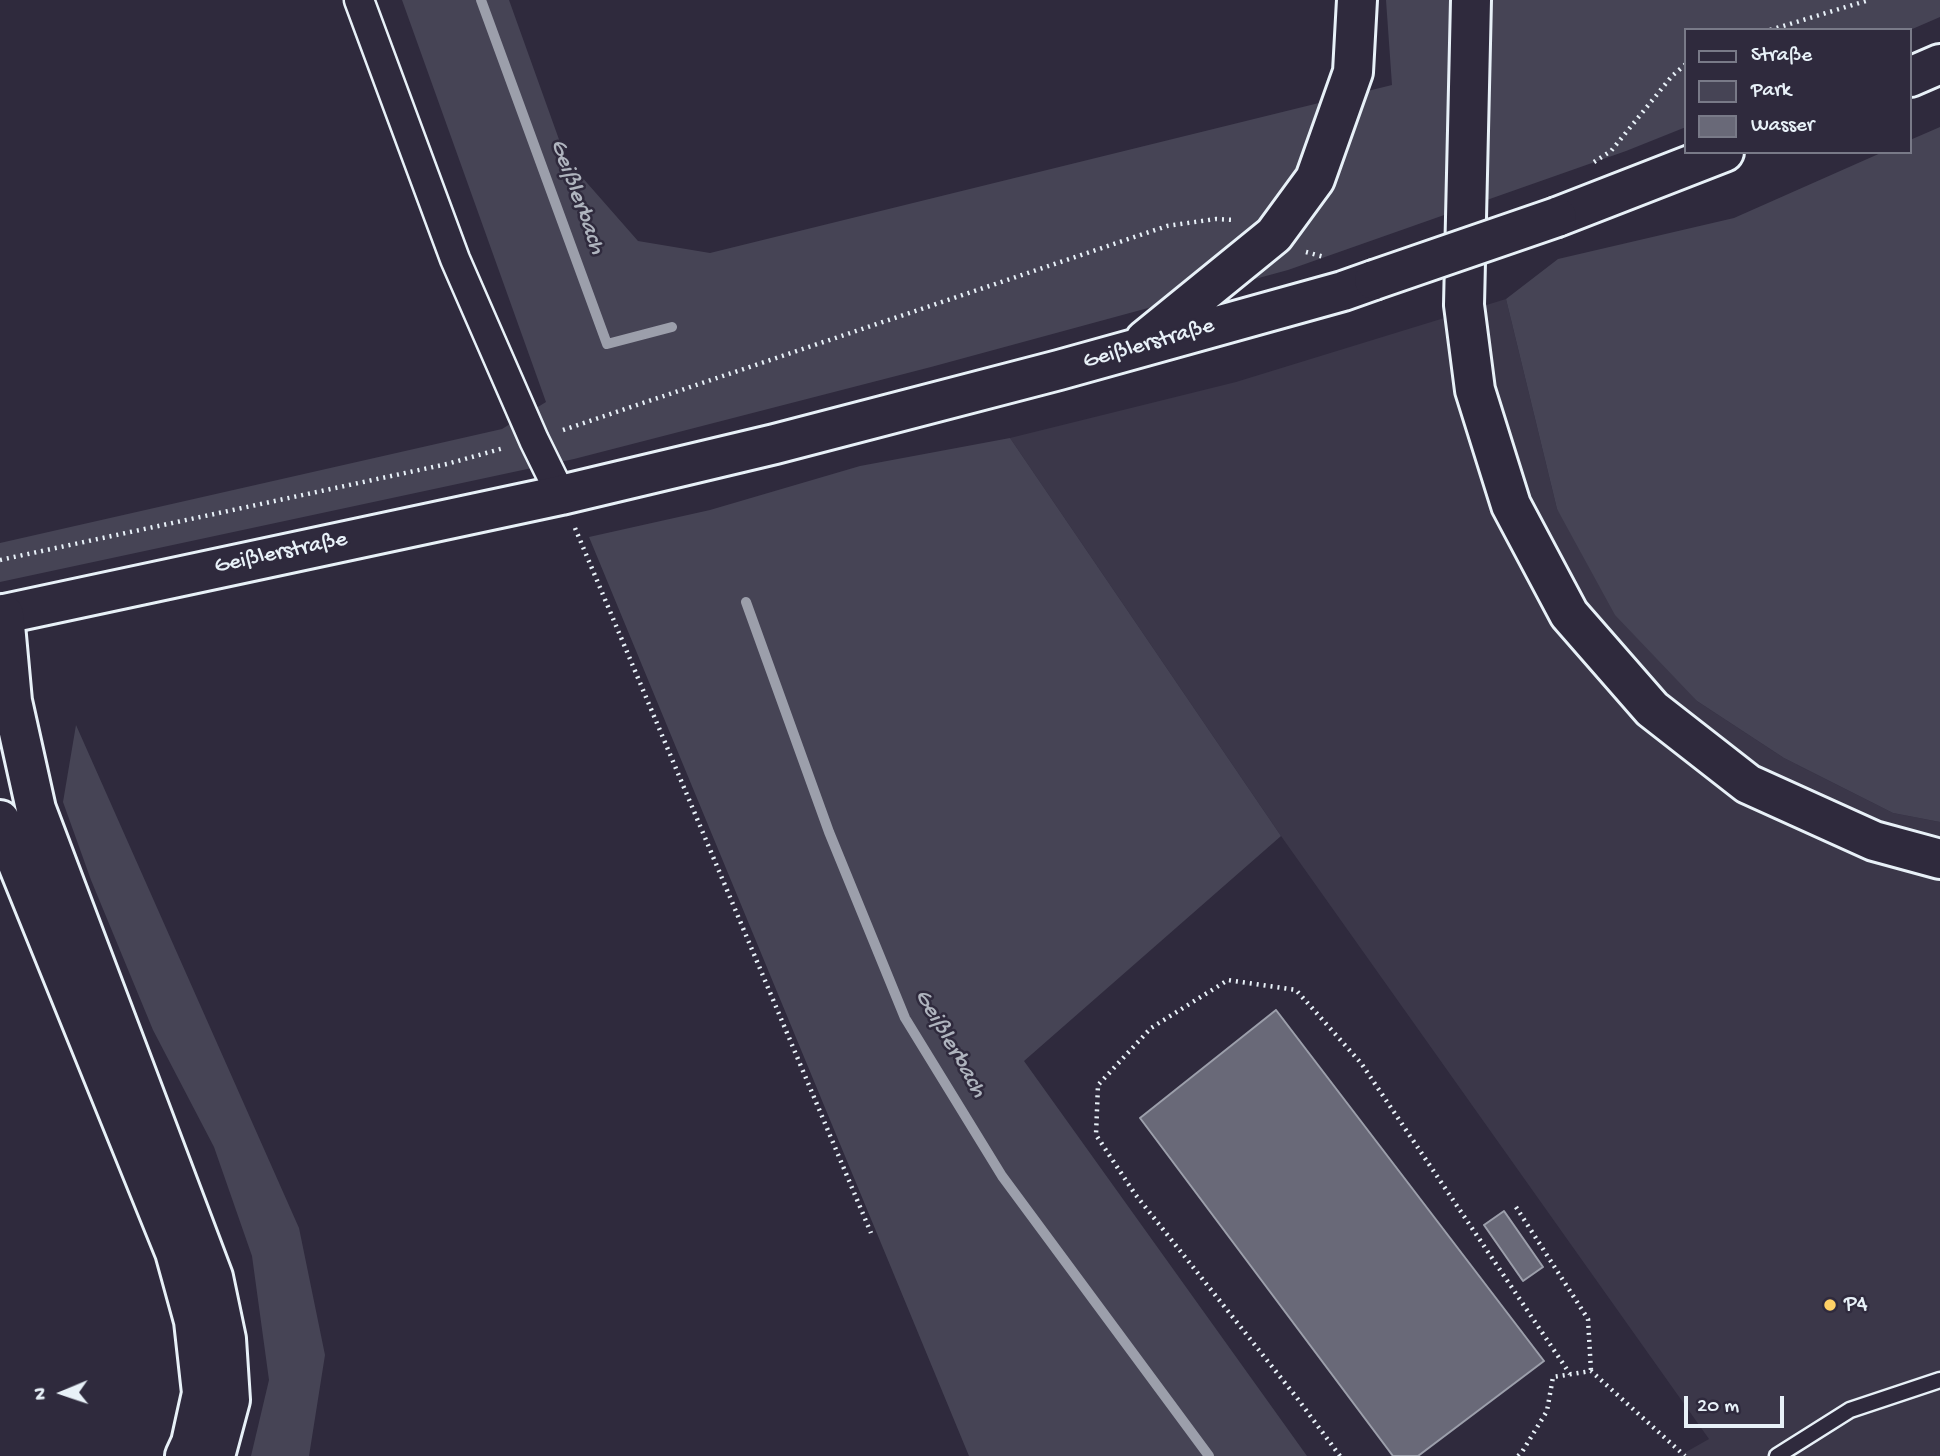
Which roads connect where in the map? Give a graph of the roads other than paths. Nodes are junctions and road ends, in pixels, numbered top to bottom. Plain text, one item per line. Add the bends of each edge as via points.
1 (359, 0) edge
2 (1357, 0) edge
3 (1471, 0) edge
4 (1940, 64) edge
5 (1912, 76) edge
6 (1719, 154) edge
7 (1134, 349) junction
8 (561, 495) junction
9 (2, 615) edge
10 (0, 820) edge
11 (1940, 859) edge
12 (1940, 1380) edge
13 (185, 1456) edge
14 (215, 1456) edge
15 (1777, 1456) edge

1 - 8 street via 454,259
2 - 7 main road via 1353,72 1315,179 1274,235
3 - 11 main road via 1464,305 1475,390 1511,505 1569,614 1652,709 1748,784 1874,841
4 - 5 main road
6 - 7 main road, Geißlerstraße, bridge via 1558,217 1343,291
7 - 8 main road, Geißlerstraße
8 - 9 main road, Geißlerstraße
9 - 14 main road via 12,701 36,809 213,1277 226,1339 230,1400
10 - 13 main road via 174,1252 194,1321 202,1394
12 - 15 lane via 1850,1410

